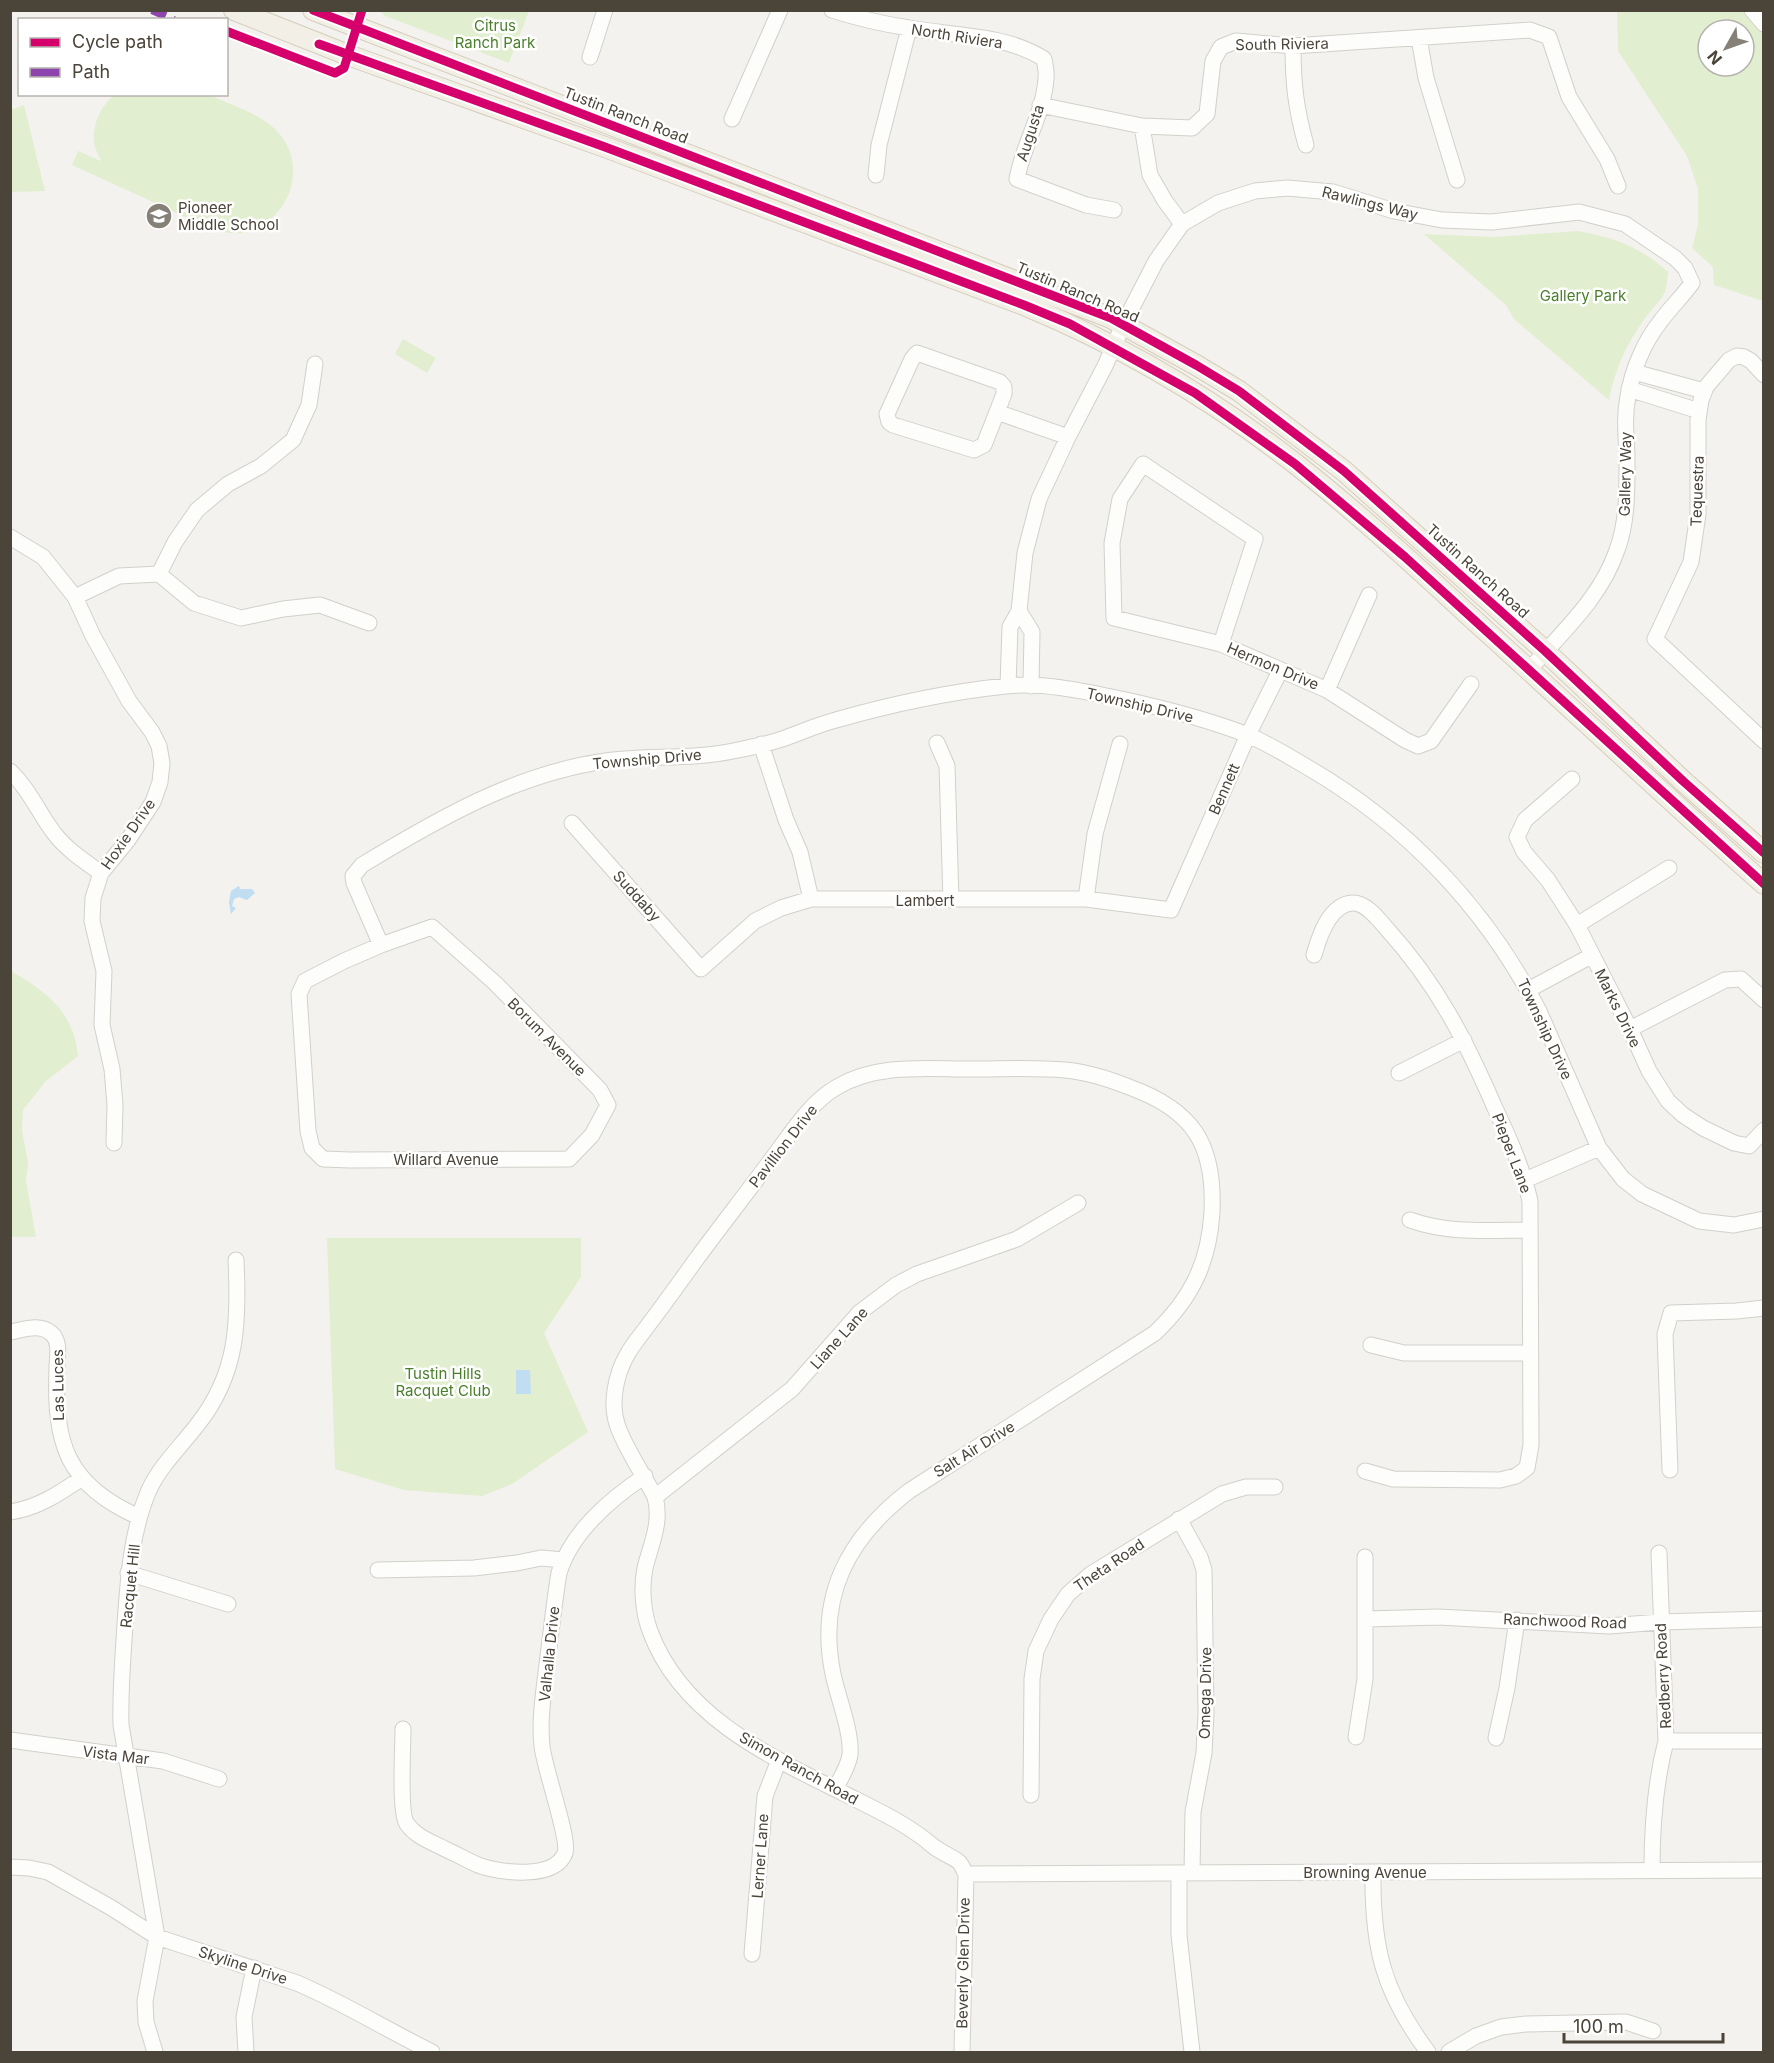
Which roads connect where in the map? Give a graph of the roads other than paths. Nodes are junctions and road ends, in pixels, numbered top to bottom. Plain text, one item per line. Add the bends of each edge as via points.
1 (234, 10) edge
2 (605, 10) edge
3 (780, 10) edge
4 (832, 10) edge
5 (1752, 10) edge
6 (326, 12) edge
7 (1764, 24) edge
8 (909, 28) junction
9 (1419, 38) junction
10 (320, 44) junction
11 (1293, 46) junction
12 (590, 57) dead end
13 (1044, 59) joint
14 (1040, 105) junction
15 (732, 119) dead end
16 (1142, 126) junction
17 (1306, 145) dead end
18 (876, 175) dead end
19 (1457, 180) dead end
20 (1618, 186) dead end
21 (1114, 210) dead end
22 (1182, 224) junction
23 (1685, 268) joint
24 (1123, 325) junction
25 (1113, 346) junction
26 (315, 364) dead end
27 (1634, 372) junction
28 (1764, 375) edge
29 (1629, 389) junction
30 (1704, 391) junction
31 (1699, 411) junction
32 (997, 412) junction
33 (1068, 437) junction
34 (10, 537) edge
35 (159, 574) junction
36 (1369, 595) dead end
37 (75, 597) junction
38 (1019, 610) junction
39 (369, 623) dead end
40 (1221, 644) junction
41 (1545, 651) junction
42 (1280, 670) junction
43 (1529, 670) junction
44 (1471, 684) dead end
45 (1008, 686) junction
46 (1031, 686) junction
47 (1327, 690) junction
48 (1248, 735) junction
49 (1764, 741) edge
50 (937, 743) dead end
51 (761, 744) junction
52 (1120, 744) dead end
53 (10, 771) edge
54 (1572, 779) dead end
55 (572, 823) dead end
56 (1764, 853) edge
57 (1669, 868) dead end
58 (101, 873) junction
59 (1764, 884) edge
60 (811, 899) junction
61 (1086, 899) junction
62 (951, 900) junction
63 (1171, 910) joint
64 (1577, 925) junction
65 (381, 945) junction
66 (1314, 955) dead end
67 (1591, 956) junction
68 (701, 969) joint
69 (1528, 990) junction
70 (1764, 1000) edge
71 (1630, 1029) junction
72 (1464, 1040) junction
73 (1399, 1073) dead end
74 (1764, 1130) edge
75 (114, 1143) dead end
76 (1599, 1148) junction
77 (1208, 1156) joint
78 (569, 1159) joint
79 (1525, 1180) junction
80 (1078, 1203) dead end
81 (1764, 1219) edge
82 (1410, 1220) dead end
83 (1530, 1230) junction
84 (236, 1260) dead end
85 (1764, 1308) edge
86 (10, 1332) edge
87 (1371, 1345) dead end
88 (1530, 1353) junction
89 (1365, 1470) dead end
90 (1670, 1470) dead end
91 (645, 1476) junction
92 (82, 1478) junction
93 (1275, 1487) dead end
94 (655, 1497) junction
95 (10, 1512) edge
96 (139, 1517) junction
97 (1179, 1519) junction
98 (1659, 1553) dead end
99 (1365, 1557) dead end
100 (563, 1560) junction
101 (378, 1570) dead end
102 (128, 1573) junction
103 (228, 1604) dead end
104 (1366, 1618) junction
105 (1764, 1619) edge
106 (1517, 1620) junction
107 (1660, 1622) junction
108 (403, 1729) dead end
109 (1356, 1737) dead end
110 (1496, 1738) dead end
111 (10, 1740) edge
112 (1666, 1741) junction
113 (1764, 1741) edge
114 (125, 1757) junction
115 (779, 1760) junction
116 (219, 1779) dead end
117 (835, 1789) junction
118 (1031, 1795) dead end
119 (10, 1867) edge
120 (1652, 1869) junction
121 (1764, 1870) edge
122 (1373, 1872) junction
123 (1185, 1873) junction
124 (966, 1874) junction
125 (157, 1937) junction
126 (753, 1954) dead end
127 (254, 1968) junction
128 (1653, 2031) dead end
129 (155, 2052) edge
130 (246, 2052) edge
131 (432, 2052) edge
132 (962, 2052) edge
133 (1192, 2052) edge
134 (1428, 2052) edge
135 (1449, 2052) edge

1 - 10 main road
2 - 12 street
3 - 15 street
4 - 8 street, North Riviera
5 - 7 street
6 - 10 main road
6 - 24 main road, Tustin Ranch Road
8 - 13 street, North Riviera via 1005,43 1030,50
8 - 18 street via 879,145
9 - 11 street, South Riviera
9 - 19 street via 1426,78
9 - 20 street, South Riviera via 1530,30 1549,37 1569,97 1607,159
10 - 25 main road via 1024,305
11 - 16 street, South Riviera via 1236,41 1221,47 1213,61 1207,114 1192,128
11 - 17 street via 1293,84
13 - 14 street, Augusta via 1046,77
14 - 16 street, South Riviera
14 - 21 street, Augusta via 1017,178 1086,205
16 - 22 street via 1150,176
22 - 23 street, Rawlings Way via 1218,203 1255,191 1287,188 1333,192 1394,211 1442,220 1492,222 1579,212 1625,225
22 - 24 street, Rawlings Way via 1156,261
23 - 27 street, Gallery Way via 1692,283 1659,323
24 - 25 street, Rawlings Way
24 - 41 main road, Tustin Ranch Road via 1239,391 1344,471
25 - 33 street, Rawlings Way
25 - 43 main road via 1195,393 1296,464 1406,557
26 - 35 street via 309,405 292,440 197,510
27 - 29 street, Gallery Way
27 - 30 street
28 - 30 street, Tequestra via 1751,361 1737,356 1716,373
29 - 31 street
29 - 41 street, Gallery Way via 1625,415 1624,527 1617,551 1590,601
30 - 31 street, Tequestra
31 - 49 street, Tequestra via 1698,514 1691,562 1655,639
32 - 32 street via 1004,394 1000,382 917,353 887,414 893,425 975,450 984,446
32 - 33 street
33 - 38 street, Rawlings Way via 1039,499 1025,553
34 - 37 street, Hoxie Drive via 43,557
35 - 37 street via 120,576
35 - 39 street via 194,603 241,618 320,605
36 - 47 street
37 - 58 street, Hoxie Drive via 129,701 152,732 162,763 153,802
38 - 45 street, Rawlings Way via 1010,627
38 - 46 street via 1032,632
40 - 40 street, Hermon Drive via 1255,539 1143,464 1120,499 1112,543 1114,618
40 - 42 street, Hermon Drive
41 - 43 street, Gallery Way
41 - 56 main road, Tustin Ranch Road
42 - 47 street, Hermon Drive
42 - 48 street, Bennett
43 - 59 main road
44 - 47 street, Hermon Drive via 1431,741 1418,746
45 - 46 street, Township Drive
45 - 51 street, Township Drive via 912,699
46 - 48 street, Township Drive via 1169,709
48 - 63 street, Bennett
48 - 69 street, Township Drive via 1325,777 1412,842 1464,896
50 - 62 street via 947,766
51 - 60 street via 800,852
51 - 65 street, Township Drive via 724,753 609,760 536,776 474,802 372,859 353,876
52 - 61 street via 1095,834
53 - 58 street via 31,794 55,834
54 - 64 street, Marks Drive via 1526,820 1517,837
55 - 68 street, Suddaby
57 - 64 street
58 - 75 street, Hoxie Drive via 93,898 92,921 104,971 102,1025 112,1069
60 - 62 street, Lambert
60 - 68 street, Lambert via 755,921
61 - 62 street, Lambert
61 - 63 street, Lambert
64 - 67 street, Marks Drive
65 - 78 street, Borum Avenue via 432,927 481,970 600,1090 608,1106 592,1135
65 - 78 street, Willard Avenue via 305,981 298,994 312,1148 323,1159
66 - 72 street, Pieper Lane via 1328,920 1338,909 1350,903 1359,904 1373,914 1418,965
67 - 69 street
67 - 71 street, Marks Drive
69 - 76 street, Township Drive
70 - 71 street via 1741,979 1725,980
71 - 74 street, Marks Drive via 1649,1071 1668,1101 1683,1114 1703,1128 1749,1146
72 - 73 street
72 - 79 street, Pieper Lane
76 - 79 street
76 - 81 street, Township Drive via 1623,1179 1672,1210 1716,1224
77 - 91 street, Pavillion Drive via 1199,1137 1173,1107 1114,1081 1067,1070 900,1069 867,1073 837,1087 800,1121 627,1353 617,1383 615,1421
77 - 117 street, Salt Air Drive via 1212,1180 1211,1236 1195,1283 1169,1320 1155,1333 909,1491 875,1519 848,1558 832,1599 829,1620 833,1671 850,1742 849,1757
79 - 83 street, Pieper Lane
80 - 94 street, Liane Lane via 1017,1239 896,1285 860,1312 792,1389
82 - 83 street via 1446,1230
83 - 88 street, Pieper Lane
84 - 96 street, Racquet Hill via 236,1338 224,1381 200,1422 150,1488
85 - 90 street via 1671,1313 1665,1334
86 - 92 street, Las Luces via 36,1327 51,1333 58,1343 58,1425 70,1462
87 - 88 street via 1404,1353
88 - 89 street, Pieper Lane via 1531,1445 1527,1468 1516,1476 1500,1480 1393,1479
91 - 94 street, Pavillion Drive
91 - 100 street, Valhalla Drive via 613,1499 579,1535
92 - 95 street via 37,1505
92 - 96 street, Las Luces via 96,1494
93 - 97 street, Theta Road via 1246,1487 1222,1494
94 - 115 street, Simon Ranch Road via 656,1530 643,1591 658,1650 681,1683 722,1724
96 - 102 street, Racquet Hill
97 - 118 street, Theta Road via 1091,1574 1068,1594 1051,1619 1036,1651 1032,1679
97 - 123 street, Omega Drive via 1204,1570 1204,1754
98 - 107 street, Redberry Road
99 - 104 street
100 - 101 street via 541,1558 474,1568
100 - 108 street, Valhalla Drive via 555,1593 542,1719 547,1772 565,1838 561,1862 537,1871 494,1869 418,1835 405,1822
102 - 103 street
102 - 114 street, Racquet Hill via 120,1696
104 - 106 street, Ranchwood Road
104 - 109 street via 1365,1679
105 - 107 street, Ranchwood Road
106 - 107 street, Ranchwood Road via 1609,1626
106 - 110 street
107 - 112 street, Redberry Road
111 - 114 street, Vista Mar
112 - 113 street
112 - 120 street, Redberry Road via 1655,1800
114 - 116 street, Vista Mar via 163,1761
114 - 125 street, Racquet Hill
115 - 117 street, Simon Ranch Road
115 - 126 street, Lerner Lane via 765,1796
117 - 124 street, Simon Ranch Road via 898,1821 959,1862
119 - 125 street, Skyline Drive via 48,1872
120 - 121 street, Browning Avenue
120 - 122 street, Browning Avenue
122 - 123 street, Browning Avenue
122 - 134 street via 1372,1912 1385,1976 1407,2022
123 - 124 street, Browning Avenue
123 - 133 street, Omega Drive via 1179,1935
124 - 132 street, Beverly Glen Drive
125 - 127 street, Skyline Drive
125 - 129 street via 145,2001 146,2022
127 - 130 street via 244,2017
127 - 131 street, Skyline Drive via 318,1992
128 - 135 street via 1626,2022 1526,2024 1476,2036

